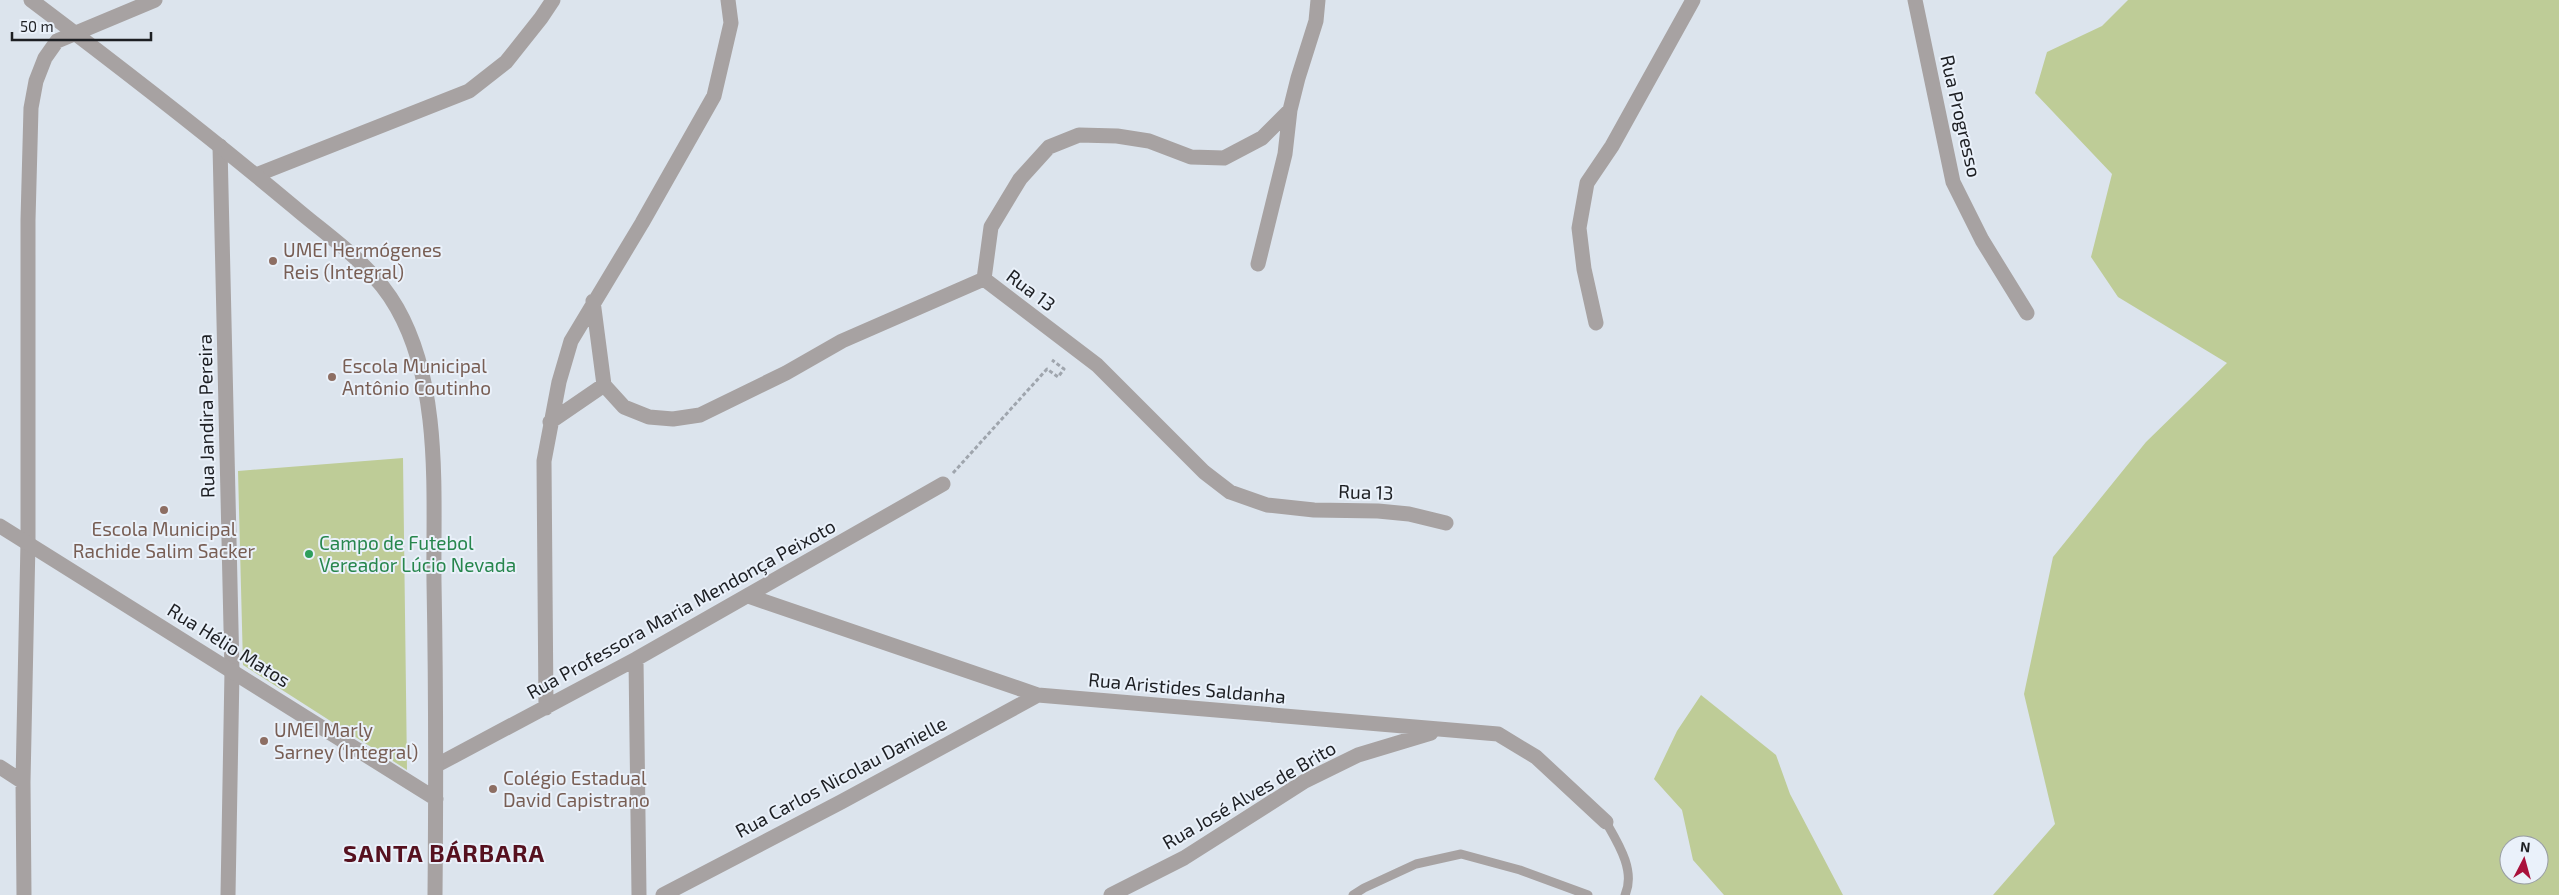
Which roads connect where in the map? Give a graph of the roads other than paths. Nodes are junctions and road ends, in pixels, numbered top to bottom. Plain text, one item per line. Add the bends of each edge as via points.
1 (31, 0) edge
2 (155, 0) edge
3 (553, 0) edge
4 (728, 0) edge
5 (1318, 0) edge
6 (1693, 0) edge
7 (1914, 0) edge
8 (75, 33) junction
9 (1290, 110) junction
10 (220, 146) junction
11 (256, 175) junction
12 (1258, 264) dead end
13 (984, 279) junction
14 (593, 301) junction
15 (2027, 314) dead end
16 (1596, 323) dead end
17 (604, 385) junction
18 (550, 422) junction
19 (943, 484) road end
20 (1446, 523) dead end
21 (0, 526) edge
22 (28, 542) junction
23 (748, 596) junction
24 (636, 659) junction
25 (232, 671) junction
26 (1038, 695) junction
27 (546, 708) junction
28 (1440, 730) junction
29 (437, 765) junction
30 (0, 767) edge
31 (23, 782) junction
32 (436, 799) junction
33 (1606, 822) joint
34 (24, 895) edge
35 (228, 895) edge
36 (435, 895) edge
37 (639, 895) edge
38 (663, 895) edge
39 (1112, 895) edge
40 (1353, 895) edge
41 (1588, 895) edge
42 (1625, 895) edge

1 - 8 street
2 - 8 street
3 - 11 street via 506,62 469,91
4 - 14 street via 731,23 714,96 642,223
5 - 9 street via 1316,21
6 - 16 street via 1612,146 1587,183 1579,228
7 - 15 street, Rua Progresso via 1953,182 1982,240
8 - 10 street
8 - 22 street via 57,41 45,58 36,80 31,108
9 - 12 street via 1284,154
9 - 13 street via 1262,138 1224,158 1190,157 1149,142 1117,136 1079,135 1049,147 1020,179 990,227
10 - 11 street
10 - 25 street, Rua Jandira Pereira
11 - 29 street via 373,273 397,307 416,346 424,381 432,454
13 - 17 street, Rua 13 via 842,341 700,415 673,420 649,417 624,407
13 - 20 street, Rua 13 via 1097,365 1204,472 1230,492 1267,505 1409,514
14 - 17 street
14 - 18 street via 571,341
17 - 18 street
18 - 27 street via 544,461
19 - 23 street, Rua Professora Maria Mendonça Peixoto
21 - 22 street, Rua Hélio Matos
22 - 25 street, Rua Hélio Matos
22 - 31 street
23 - 24 street, Rua Professora Maria Mendonça Peixoto
23 - 26 street, Rua Aristides Saldanha
24 - 27 street, Rua Professora Maria Mendonça Peixoto
24 - 37 street
25 - 32 street, Rua Hélio Matos
25 - 35 street, Rua Jandira Pereira
26 - 28 street, Rua Aristides Saldanha
26 - 38 street, Rua Carlos Nicolau Danielle
27 - 29 street, Rua Professora Maria Mendonça Peixoto
28 - 33 street, Rua Aristides Saldanha via 1498,734 1536,757
28 - 39 street, Rua José Alves de Brito via 1358,755 1305,781 1184,858
29 - 32 street
30 - 31 street
31 - 34 street
32 - 36 street
33 - 42 lane via 1628,873
40 - 41 lane via 1416,864 1461,854 1520,870

